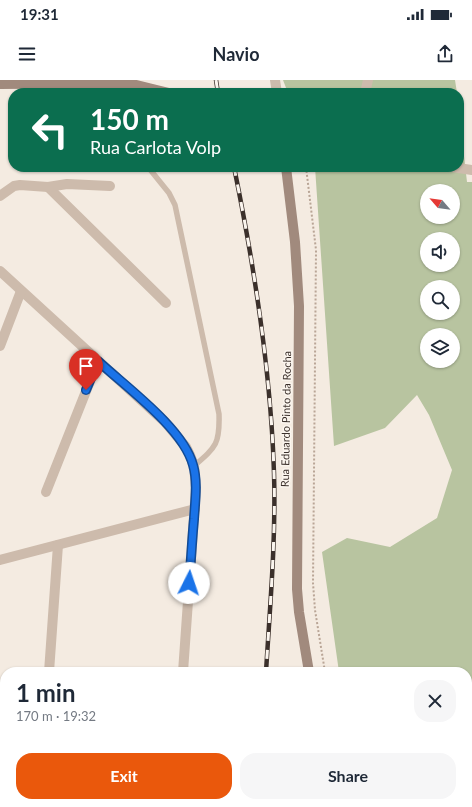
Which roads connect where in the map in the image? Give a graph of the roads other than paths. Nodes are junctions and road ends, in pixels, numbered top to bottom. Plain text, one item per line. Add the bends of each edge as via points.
1 (99, 82) edge
2 (0, 84) edge
3 (118, 88) edge
4 (148, 88) edge
5 (152, 172) edge
6 (287, 172) edge
7 (110, 186) dead end
8 (48, 187) junction
9 (0, 196) edge
10 (0, 271) edge
11 (21, 291) junction
12 (166, 303) dead end
13 (0, 346) edge
14 (98, 361) junction
15 (194, 466) junction
16 (46, 492) dead end
17 (195, 509) junction
18 (58, 545) junction
19 (0, 560) edge
20 (49, 667) edge
21 (183, 667) edge
22 (308, 667) edge

1 - 2 main road
1 - 3 main road
3 - 4 main road via 132,84
5 - 15 lane via 170,193 175,205 219,414 216,442 212,450
6 - 22 main road, Rua Eduardo Pinto da Rocha via 299,306 297,589
7 - 8 street via 67,184
8 - 9 street via 14,186
8 - 12 street
10 - 11 street
11 - 13 street
11 - 14 street
14 - 15 street via 165,422 186,447
14 - 16 street
15 - 17 street
17 - 18 street
17 - 21 street
18 - 19 street
18 - 20 street

